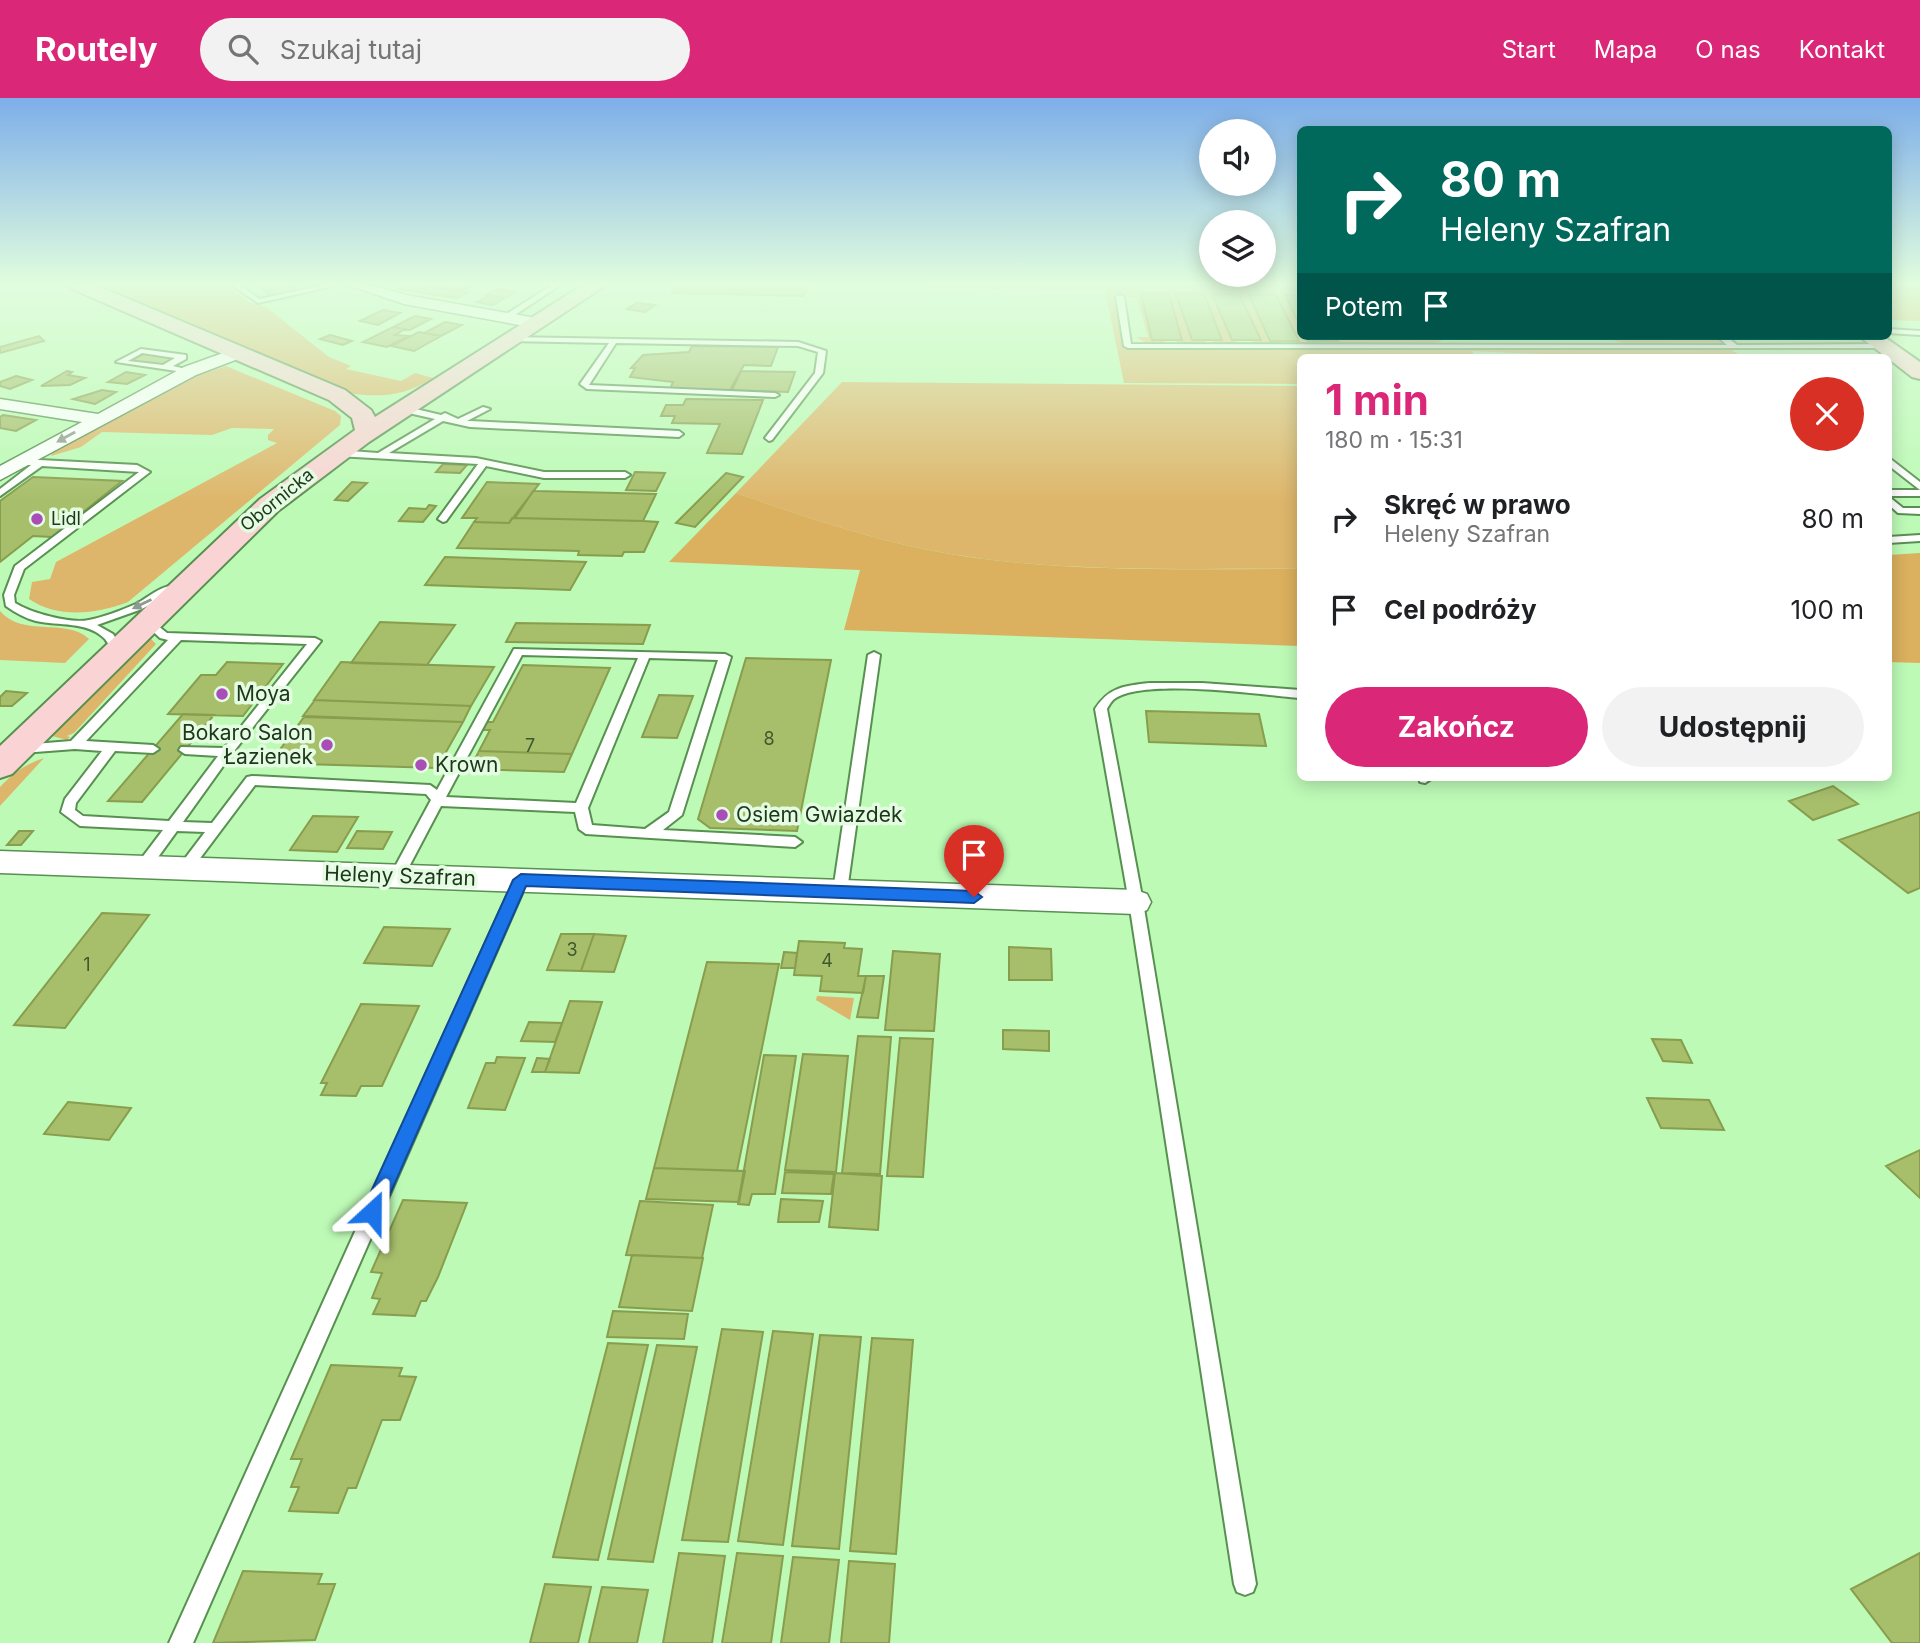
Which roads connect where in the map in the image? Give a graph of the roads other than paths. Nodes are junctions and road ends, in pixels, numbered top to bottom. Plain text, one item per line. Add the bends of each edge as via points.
1 (129, 357) edge
2 (183, 357) edge
3 (224, 357) edge
4 (249, 357) edge
5 (487, 357) edge
6 (603, 357) edge
7 (821, 357) edge
8 (1902, 357) edge
9 (164, 368) junction
10 (190, 371) junction
11 (1920, 372) edge
12 (432, 390) junction
13 (775, 395) dead end
14 (0, 404) edge
15 (403, 409) junction
16 (486, 409) dead end
17 (368, 415) junction
18 (445, 416) junction
19 (97, 419) junction
20 (460, 421) junction
21 (679, 434) dead end
22 (769, 438) dead end
23 (337, 453) junction
24 (382, 454) junction
25 (20, 462) junction
26 (1892, 463) edge
27 (39, 464) junction
28 (483, 464) junction
29 (0, 474) edge
30 (625, 475) dead end
31 (1920, 487) edge
32 (0, 493) edge
33 (1892, 493) edge
34 (1920, 493) edge
35 (1892, 503) edge
36 (1920, 511) edge
37 (443, 519) dead end
38 (1920, 538) edge
39 (1892, 540) edge
40 (192, 577) junction
41 (148, 621) junction
42 (88, 624) junction
43 (178, 636) junction
44 (118, 651) junction
45 (645, 655) junction
46 (874, 655) dead end
47 (1297, 694) edge
48 (75, 745) junction
49 (111, 747) junction
50 (153, 749) dead end
51 (185, 750) dead end
52 (227, 752) junction
53 (9, 758) edge
54 (439, 801) junction
55 (581, 808) junction
56 (173, 825) junction
57 (214, 828) junction
58 (647, 834) junction
59 (795, 842) dead end
60 (0, 862) edge
61 (143, 867) junction
62 (184, 869) junction
63 (397, 876) junction
64 (521, 880) junction
65 (840, 891) junction
66 (1136, 902) junction
67 (1245, 1584) dead end
68 (181, 1643) edge

1 - 9 lane via 120,362
2 - 9 lane
3 - 10 street
4 - 17 main road via 337,396
5 - 12 main road, Obornicka
6 - 13 lane via 584,384 587,387
7 - 22 lane via 819,373
8 - 11 main road
9 - 10 lane
10 - 19 street
12 - 15 main road, Obornicka
12 - 17 main road
14 - 19 street
15 - 17 main road, Obornicka
15 - 17 main road
15 - 18 lane
16 - 20 lane
17 - 23 main road, Obornicka
18 - 20 lane
18 - 24 lane
19 -> 25 street
20 - 21 lane
23 - 24 lane
23 - 40 main road, Obornicka via 269,505
24 - 28 lane
25 - 27 lane
25 - 29 street
26 - 31 lane
27 - 32 lane
27 - 42 lane via 145,472 19,568 13,583 10,604 16,610 28,616
28 - 30 lane via 544,475
28 - 37 lane
33 - 34 lane
35 - 36 lane via 1901,511
38 - 39 lane
40 - 41 main road, Obornicka
40 -> 42 lane via 138,607
41 - 43 lane via 164,636
41 - 44 main road, Obornicka
42 - 44 lane via 107,632
43 - 48 lane
43 - 52 lane via 315,641
44 - 53 main road, Obornicka
45 - 54 lane via 518,652
45 - 55 lane
45 - 58 lane via 725,657 675,815
46 - 65 lane
47 - 66 lane via 1172,686 1127,690 1108,697 1101,709
48 - 49 lane
48 - 53 lane
49 - 50 lane
49 - 56 lane via 70,802 68,812 79,821
51 - 52 lane
52 - 56 lane
54 - 55 lane
54 - 57 lane via 430,790 252,780
54 - 63 lane
55 - 58 lane via 586,829
56 - 57 lane
56 - 61 lane
57 - 62 lane
58 - 59 lane
60 - 61 street, Heleny Szafran
61 - 62 street, Heleny Szafran
62 - 63 street, Heleny Szafran
63 - 64 street, Heleny Szafran
64 - 65 street, Heleny Szafran
64 - 68 lane
65 - 66 street, Heleny Szafran
66 - 67 lane

